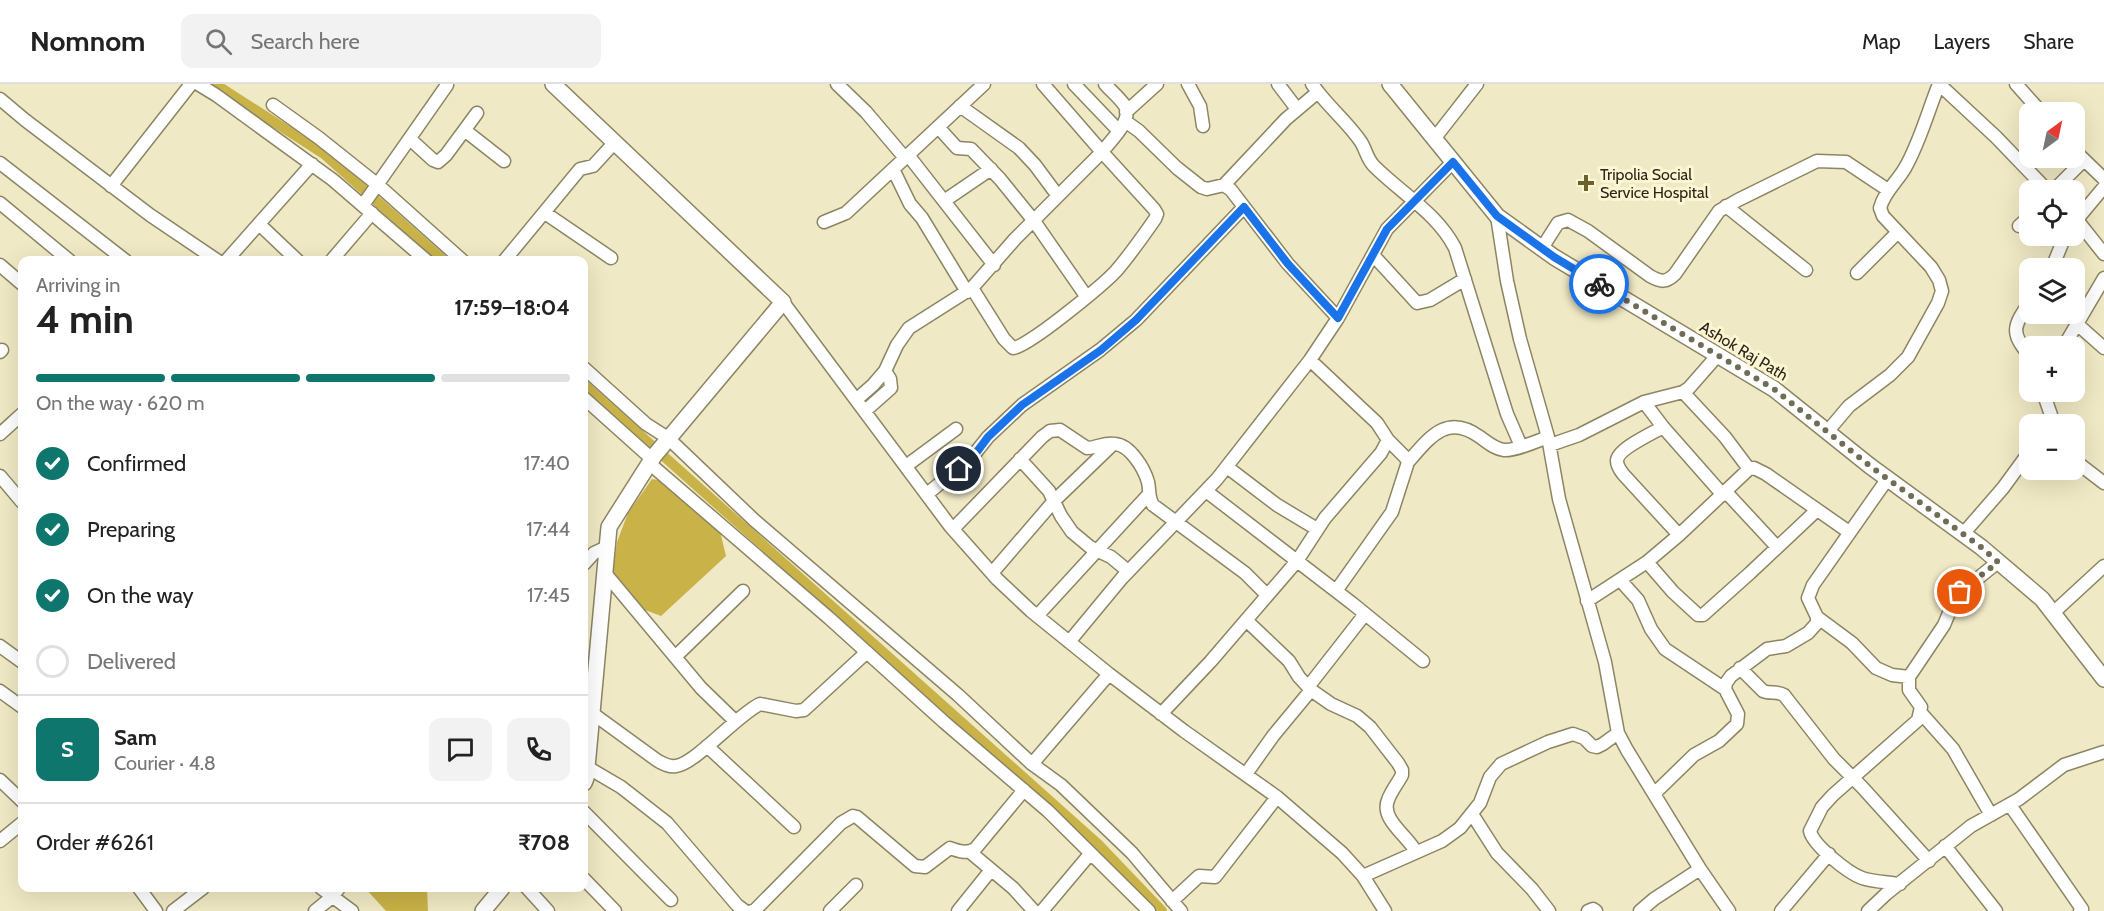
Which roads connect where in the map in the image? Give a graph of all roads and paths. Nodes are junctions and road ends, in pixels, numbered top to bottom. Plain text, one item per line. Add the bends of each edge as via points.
1 (191, 84) edge
2 (198, 84) edge
3 (553, 84) edge
4 (837, 84) edge
5 (984, 84) edge
6 (1043, 84) edge
7 (1074, 84) edge
8 (1105, 84) edge
9 (1157, 84) edge
10 (1188, 84) edge
11 (1278, 84) edge
12 (1390, 84) edge
13 (1477, 84) edge
14 (2016, 84) edge
15 (447, 85) edge
16 (1315, 88) edge
17 (0, 99) edge
18 (2033, 102) edge
19 (273, 105) dead end
20 (960, 106) junction
21 (1297, 109) junction
22 (477, 113) dead end
23 (1123, 121) junction
24 (1203, 126) dead end
25 (938, 127) junction
26 (462, 132) junction
27 (410, 139) junction
28 (1434, 139) junction
29 (615, 142) junction
30 (1102, 152) junction
31 (906, 157) junction
32 (504, 161) dead end
33 (2085, 161) edge
34 (1453, 162) junction
35 (0, 163) edge
36 (312, 164) junction
37 (2076, 168) edge
38 (893, 169) junction
39 (991, 169) junction
40 (2104, 179) edge
41 (2037, 180) edge
42 (2064, 180) edge
43 (1224, 185) junction
44 (111, 186) junction
45 (2104, 187) edge
46 (375, 188) junction
47 (1888, 190) junction
48 (1058, 196) junction
49 (944, 201) junction
50 (0, 203) edge
51 (1414, 203) junction
52 (1726, 206) junction
53 (1244, 207) junction
54 (366, 208) junction
55 (2085, 209) edge
56 (544, 213) junction
57 (1497, 216) junction
58 (1034, 221) junction
59 (824, 222) dead end
60 (259, 224) junction
61 (1898, 232) junction
62 (2085, 232) edge
63 (1542, 248) junction
64 (2104, 254) edge
65 (1373, 255) junction
66 (64, 256) edge
67 (120, 256) edge
68 (219, 256) edge
69 (230, 256) edge
70 (293, 256) edge
71 (334, 256) edge
72 (421, 256) edge
73 (456, 256) edge
74 (508, 256) edge
75 (611, 258) dead end
76 (0, 265) edge
77 (994, 265) junction
78 (1806, 270) dead end
79 (1857, 273) dead end
80 (2104, 278) edge
81 (1465, 279) junction
82 (18, 281) edge
83 (970, 290) junction
84 (1086, 296) junction
85 (783, 302) junction
86 (2085, 310) edge
87 (1338, 318) junction
88 (2019, 320) edge
89 (2077, 324) joint
90 (2070, 336) edge
91 (2019, 341) edge
92 (2104, 348) edge
93 (1717, 356) junction
94 (1310, 360) junction
95 (885, 371) junction
96 (588, 372) edge
97 (1683, 392) junction
98 (857, 399) junction
99 (588, 402) edge
100 (1644, 402) junction
101 (866, 411) junction
102 (18, 418) edge
103 (1663, 427) junction
104 (956, 429) dead end
105 (1827, 432) junction
106 (0, 434) edge
107 (667, 439) junction
108 (1388, 440) junction
109 (1549, 441) junction
110 (1114, 443) junction
111 (1521, 446) junction
112 (652, 459) junction
113 (1020, 459) junction
114 (1408, 462) junction
115 (906, 466) junction
116 (2019, 466) edge
117 (1227, 467) junction
118 (2085, 468) edge
119 (1749, 469) junction
120 (0, 476) edge
121 (1888, 478) junction
122 (2104, 483) edge
123 (1206, 491) junction
124 (1725, 493) junction
125 (927, 494) junction
126 (1149, 494) junction
127 (18, 497) edge
128 (1054, 501) junction
129 (1817, 510) junction
130 (1177, 522) junction
131 (953, 529) junction
132 (1317, 530) junction
133 (1849, 532) junction
134 (1963, 534) junction
135 (1679, 535) junction
136 (607, 547) junction
137 (1777, 547) junction
138 (1097, 552) junction
139 (588, 560) edge
140 (1297, 561) junction
141 (1647, 562) junction
142 (1998, 562) junction
143 (2104, 566) edge
144 (1128, 571) junction
145 (605, 573) junction
146 (992, 573) junction
147 (1621, 581) junction
148 (743, 591) dead end
149 (1336, 591) junction
150 (1267, 595) junction
151 (1587, 601) junction
152 (2053, 613) junction
153 (1365, 614) junction
154 (1037, 616) junction
155 (1817, 617) junction
156 (1246, 620) junction
157 (1069, 642) junction
158 (1, 649) edge
159 (867, 652) junction
160 (675, 657) junction
161 (18, 660) edge
162 (1424, 661) dead end
163 (1740, 668) junction
164 (1109, 674) junction
165 (1909, 677) junction
166 (2104, 679) edge
167 (1309, 689) junction
168 (1725, 689) junction
169 (0, 691) edge
170 (18, 704) edge
171 (592, 713) junction
172 (1921, 713) junction
173 (1161, 714) junction
174 (735, 721) junction
175 (1618, 733) junction
176 (707, 746) junction
177 (2104, 753) edge
178 (588, 755) edge
179 (1032, 764) junction
180 (588, 767) edge
181 (1246, 774) junction
182 (1852, 776) junction
183 (0, 780) edge
184 (1024, 790) junction
185 (1654, 794) junction
186 (18, 796) edge
187 (1277, 797) junction
188 (2010, 805) junction
189 (1472, 814) junction
190 (1991, 815) junction
191 (588, 816) edge
192 (18, 826) edge
193 (794, 827) dead end
194 (0, 841) edge
195 (1945, 846) junction
196 (970, 852) junction
197 (1416, 852) junction
198 (1090, 854) junction
199 (1829, 854) junction
200 (1929, 861) junction
201 (1700, 869) junction
202 (991, 870) junction
203 (1363, 876) junction
204 (588, 883) edge
205 (1900, 884) junction
206 (856, 885) dead end
207 (142, 892) edge
208 (198, 892) edge
209 (335, 892) edge
210 (499, 892) edge
211 (531, 892) edge
212 (671, 900) dead end
213 (1172, 901) junction
214 (2082, 910) edge
215 (156, 911) edge
216 (174, 911) edge
217 (315, 911) edge
218 (352, 911) edge
219 (483, 911) edge
220 (548, 911) edge
221 (615, 911) edge
222 (745, 911) edge
223 (752, 911) edge
224 (830, 911) edge
225 (958, 911) edge
226 (1034, 911) edge
227 (1042, 911) edge
228 (1149, 911) edge
229 (1181, 911) edge
230 (1385, 911) edge
231 (1549, 911) edge
232 (1588, 911) edge
233 (1596, 911) edge
234 (1640, 911) edge
235 (1729, 911) edge
236 (1781, 911) edge
237 (1868, 911) edge
238 (1996, 911) edge

1 - 44 street
2 - 36 street
3 - 29 main road
4 - 31 street
5 - 20 street
6 - 30 street
7 - 23 street
8 - 23 street via 1125,106
9 - 23 street
10 - 24 street via 1200,106
11 - 21 street
12 - 28 main road, Ashok Raj Path
13 - 28 street
14 - 18 street
15 - 27 street
16 - 21 street
16 - 51 street via 1360,141 1372,164
17 - 44 street
19 - 46 street via 319,138
20 - 25 street
20 - 48 street via 1019,148
21 - 43 street
22 - 26 street
23 - 30 street
23 - 43 street via 1201,187
25 - 31 street
25 - 39 street via 957,148 971,149
26 - 27 street via 438,162
26 - 32 street via 474,136
27 - 46 street
28 - 34 main road, Ashok Raj Path
29 - 56 street via 593,166 580,169
29 - 85 main road
30 - 48 street
30 - 84 street via 1157,214 1116,271
31 - 38 street
31 - 49 street
33 - 40 street
34 - 51 street
34 - 57 main road, Ashok Raj Path
35 - 67 street
36 - 54 street
36 - 60 street
37 - 42 street
38 - 59 street via 846,213
38 - 83 street via 910,204
39 - 49 street
39 - 58 street
41 - 47 street via 1939,84 1911,157
43 - 53 street
44 - 68 street via 150,215
45 - 55 street
46 - 54 street
46 - 73 street
47 - 52 street via 1846,162 1817,161
47 - 61 street via 1880,208
48 - 58 street
49 - 77 street
50 - 66 street
51 - 65 street via 1387,229
51 - 81 street via 1448,233
52 - 63 street via 1666,282 1650,276 1568,220 1558,223
52 - 78 street
53 - 87 street via 1288,264
53 - 125 street via 1136,320 1101,350 1022,405 972,457
54 - 71 street
54 - 72 street
56 - 74 street
56 - 75 street
57 - 63 main road, Ashok Raj Path
57 - 109 street via 1520,339
58 - 77 street
58 - 84 street
60 - 69 street
60 - 70 street
61 - 79 street
61 - 105 street via 1939,280 1942,291 1938,303 1908,357 1849,406
62 - 64 street
63 - 93 main road, Ashok Raj Path
65 - 81 street via 1417,303 1430,300
65 - 87 street
76 - 82 street
77 - 83 street
80 - 86 street
81 - 111 street via 1507,414
83 - 84 street via 1013,348 1043,332
83 - 95 street via 909,328
85 - 98 street
85 - 107 main road
87 - 94 street
88 - 91 street via 2015,336
89 - 90 street
89 - 92 street
93 - 97 street
93 - 105 main road, Ashok Raj Path via 1774,389
94 - 108 street via 1368,415
94 - 117 street
95 - 98 street
95 - 101 street via 891,388
96 - 107 street
97 - 100 street
97 - 119 street
98 - 101 street
99 - 112 street
100 - 103 street
100 - 109 street via 1579,435
101 - 115 street
102 - 106 street
103 - 124 street
103 - 135 street via 1628,447 1617,462 1623,474
104 - 115 street
105 - 121 main road, Ashok Raj Path
107 - 112 main road
107 - 179 street
108 - 114 street
108 - 132 street
109 - 111 street
109 - 151 street via 1559,500
110 - 113 street via 1087,448 1055,429
110 - 126 street via 1134,457 1148,480
110 - 128 street
111 - 114 street via 1496,448 1464,427 1451,427 1437,433
112 - 136 main road via 609,527
112 - 159 street
113 - 128 street
113 - 131 street
114 - 149 street via 1392,512
115 - 125 street
116 - 134 street
117 - 123 street
117 - 132 street via 1277,506
118 - 122 street
119 - 124 street
119 - 129 street via 1766,474
120 - 127 street
121 - 133 street
121 - 134 main road, Ashok Raj Path
123 - 130 street
123 - 140 street
124 - 135 street
124 - 137 street
125 - 131 street
126 - 130 street via 1153,505
126 - 138 street
128 - 138 street via 1066,525
128 - 146 street
129 - 133 street
129 - 137 street
130 - 144 street
130 - 150 street via 1245,573
131 - 146 street
132 - 140 street
133 - 155 street via 1809,592
134 - 142 main road, Ashok Raj Path
135 - 141 street
136 - 139 street
136 - 145 main road
137 - 141 street via 1703,615 1681,600
138 - 144 street via 1111,557
138 - 154 street
140 - 149 street
140 - 150 street
141 - 147 street
142 - 152 main road, Ashok Raj Path via 2042,598
142 - 165 street via 1956,596 1944,625
143 - 152 street
144 - 157 street
145 - 160 street
145 - 171 main road
146 - 154 street
147 - 151 street
147 - 168 street via 1638,600 1665,649
148 - 160 street
149 - 153 street
150 - 156 street
151 - 175 street via 1605,662
152 - 166 main road, Ashok Raj Path
153 - 162 street
153 - 167 street
154 - 157 street
155 - 163 street via 1808,633 1786,645 1767,649
155 - 165 street via 1852,643 1876,668
156 - 167 street via 1289,661
156 - 173 street
157 - 164 street
158 - 161 street
159 - 174 street via 804,710 760,704
159 - 184 street
160 - 174 street
163 - 168 street
163 - 182 street via 1763,691 1784,694 1834,759
164 - 173 street
164 - 179 street
165 - 172 street via 1910,690
167 - 181 street
167 - 197 street via 1365,723 1398,763 1402,775 1387,802 1387,811 1391,822
168 - 185 street via 1738,714 1737,724 1719,741 1694,755
169 - 170 street
171 - 176 street via 668,766 678,766
171 - 178 main road
172 - 182 street via 1918,720
172 - 190 street via 1953,749
173 - 181 street
174 - 176 street
175 - 185 street
175 - 189 street via 1597,747 1573,734 1501,764
176 - 193 street
177 - 188 street via 2064,765
179 - 213 street via 1061,785 1118,839
180 - 222 street via 668,823
181 - 187 street
182 - 199 street via 1822,807 1810,831
182 - 200 street
183 - 186 street
184 - 196 street
184 - 198 street
185 - 201 street
187 - 203 street
187 - 213 street via 1215,877 1199,876
188 - 190 street
188 - 214 street
189 - 197 street via 1451,835
189 - 231 street via 1497,853
190 - 195 street
191 - 212 street
192 - 194 street
195 - 200 street
195 - 238 street
196 - 202 street
196 - 223 street via 950,848 919,868 853,816
197 - 203 street
198 - 227 street
198 - 228 street
199 - 205 street via 1862,878
199 - 236 street
200 - 205 street
201 - 234 street
201 - 235 street
202 - 225 street
202 - 226 street
203 - 230 street
204 - 221 street
205 - 237 street
206 - 224 street
207 - 215 street
208 - 216 street
209 - 217 street
209 - 218 street
210 - 219 main road
211 - 220 street
213 - 229 street
232 - 233 street

